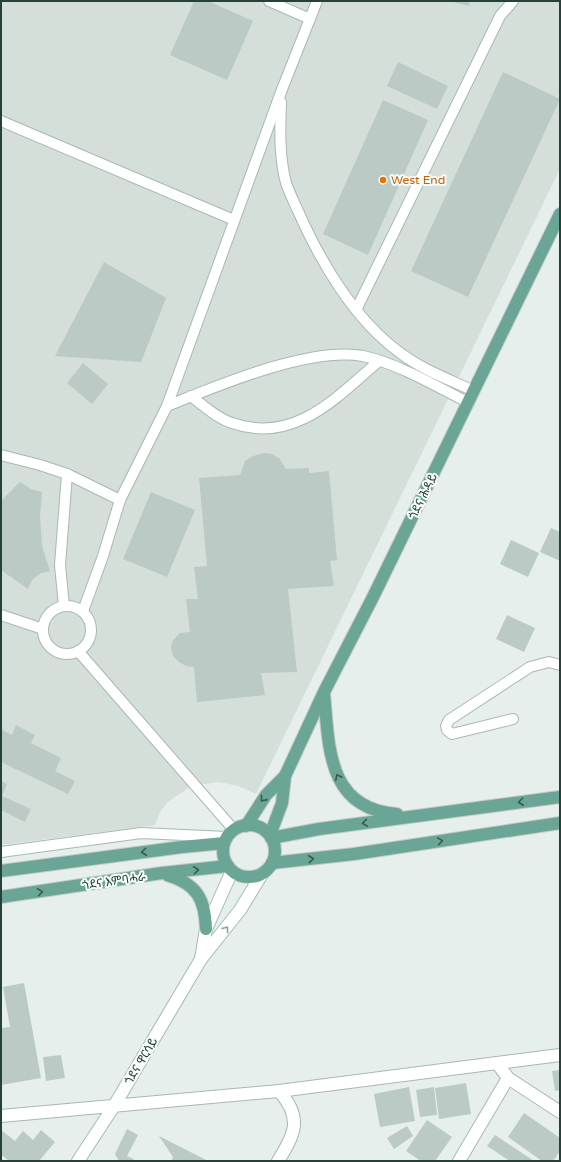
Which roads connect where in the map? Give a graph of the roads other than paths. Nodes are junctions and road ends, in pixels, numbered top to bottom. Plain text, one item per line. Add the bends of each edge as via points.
1 (269, 1) edge
2 (317, 1) edge
3 (513, 1) edge
4 (310, 19) junction
5 (281, 92) junction
6 (1, 121) edge
7 (560, 214) edge
8 (234, 220) junction
9 (356, 310) junction
10 (379, 361) junction
11 (474, 391) junction
12 (191, 396) junction
13 (468, 403) junction
14 (167, 406) junction
15 (1, 455) edge
16 (67, 474) junction
17 (120, 500) junction
18 (64, 606) junction
19 (83, 611) junction
20 (1, 616) edge
21 (43, 629) junction
22 (78, 651) junction
23 (560, 665) edge
24 (324, 692) junction
25 (512, 719) dead end
26 (284, 776) junction
27 (560, 797) edge
28 (418, 816) junction
29 (560, 823) edge
30 (246, 826) junction
31 (270, 836) junction
32 (228, 837) junction
33 (1, 852) edge
34 (272, 863) junction
35 (230, 869) junction
36 (1, 871) edge
37 (162, 873) junction
38 (262, 874) junction
39 (1, 897) edge
40 (206, 929) junction
41 (201, 959) junction
42 (560, 1055) edge
43 (497, 1063) junction
44 (508, 1078) junction
45 (279, 1091) junction
46 (114, 1106) junction
47 (560, 1112) edge
48 (1, 1116) edge
49 (78, 1161) edge
50 (278, 1161) edge
51 (459, 1161) edge

1 - 4 lane
2 - 4 lane
3 - 9 lane via 500,16
4 - 5 lane
5 - 8 lane
5 - 9 lane via 280,146 286,184 327,268
6 - 8 lane
7 - 11 main road, ጎደና ሕዳይ
8 - 14 lane
9 - 11 lane via 398,352 428,370
10 - 12 lane via 351,355 294,362 248,375
10 - 12 lane via 310,417 271,429 232,423
10 - 13 lane via 422,378
11 - 13 main road, ጎደና ሕዳይ
12 - 14 lane
13 - 24 main road, ጎደና ሕዳይ
14 - 17 lane
15 - 16 lane
16 - 17 lane
16 - 18 lane via 60,565
17 - 19 lane
18 - 19 lane
18 - 21 lane via 54,610 46,618
19 - 22 lane via 88,617 91,632 84,646
20 - 21 lane
21 - 22 lane via 51,648 64,654
22 - 32 lane
23 - 25 lane via 549,662 530,667 449,720 446,726 452,734
24 - 26 main road, ጎደና ሕዳይ
28 -> 24 main road via 385,813 366,808 339,781 329,746
26 -> 30 main road via 266,795
26 - 31 main road via 282,804
27 -> 28 main road
28 -> 31 main road
34 -> 29 main road via 354,854
30 - 31 main road via 255,826
30 - 32 main road
31 - 34 main road via 275,850
32 - 33 lane via 141,833
32 - 35 main road via 223,851
32 -> 36 main road, ጎደና እምባሓራ via 182,847
34 - 38 main road
37 -> 35 main road, ጎደና እምባሓራ
35 - 38 main road via 241,876 252,877
35 - 40 street
39 -> 37 main road, ጎደና እምባሓራ
37 - 40 main road via 185,881 198,893 204,908
41 -> 38 street via 240,910
40 - 41 street
41 - 46 street, ጎደና ዋርሳይ
42 - 43 street
43 - 44 street
43 - 45 street
44 - 47 street
44 - 51 street
45 - 46 street
45 - 50 street via 290,1105 294,1130 292,1139
46 - 48 street
46 - 49 street, ጎደና ዋርሳይ

